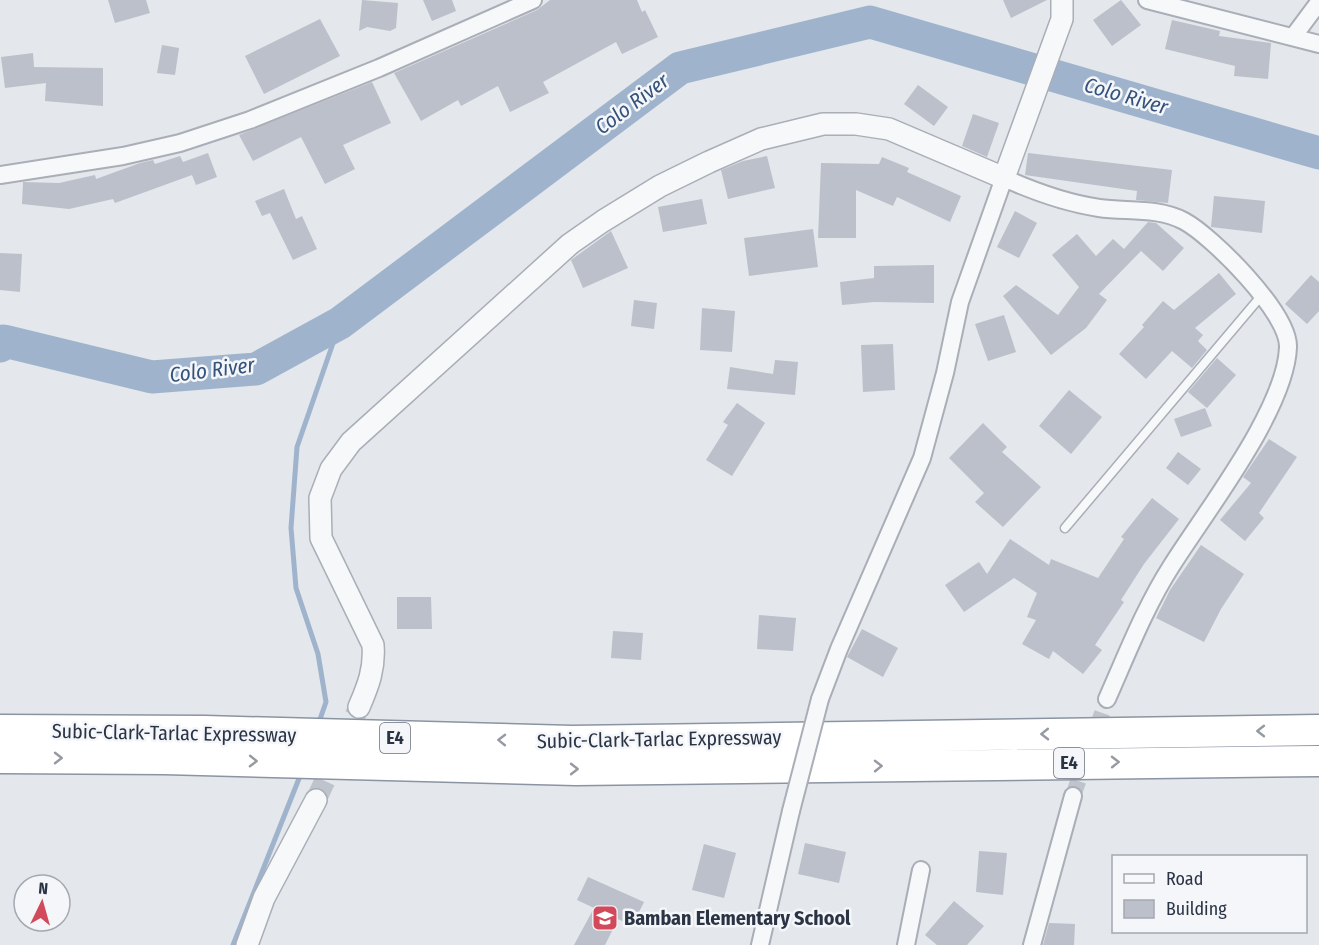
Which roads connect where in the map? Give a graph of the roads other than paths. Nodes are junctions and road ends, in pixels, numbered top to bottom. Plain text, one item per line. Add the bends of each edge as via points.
1 (533, 0) edge
2 (1147, 0) edge
3 (1319, 2) edge
4 (1062, 10) edge
5 (1293, 37) junction
6 (1319, 44) edge
7 (0, 175) edge
8 (1004, 178) junction
9 (1263, 295) junction
10 (1065, 528) dead end
11 (1107, 699) tunnel mouth
12 (359, 707) tunnel mouth
13 (0, 730) edge
14 (1319, 730) edge
15 (0, 758) edge
16 (1319, 760) edge
17 (1073, 796) tunnel mouth
18 (316, 800) tunnel mouth
19 (921, 870) dead end
20 (247, 945) edge
21 (760, 945) edge
22 (906, 945) edge
23 (1032, 945) edge

1 - 7 street via 250,120 123,156
2 - 5 street
3 - 5 street
4 - 8 street
5 - 6 street
8 - 9 street via 1071,202 1158,212 1180,219 1207,236
8 - 12 street via 889,129 823,124 761,139 709,162 660,186 570,244 351,442 331,469 320,498 321,538 373,645 371,678
8 - 21 street, bridge via 960,303 922,459 820,699
9 - 10 lane
9 - 11 street via 1280,321 1288,344 1285,367 1271,404 1223,489 1171,565
14 -> 13 highway, Subic-Clark-Tarlac Expressway / E4 via 572,741
15 -> 16 highway, Subic-Clark-Tarlac Expressway / E4 via 576,770
17 - 23 street
18 - 20 street via 264,898
19 - 22 street

